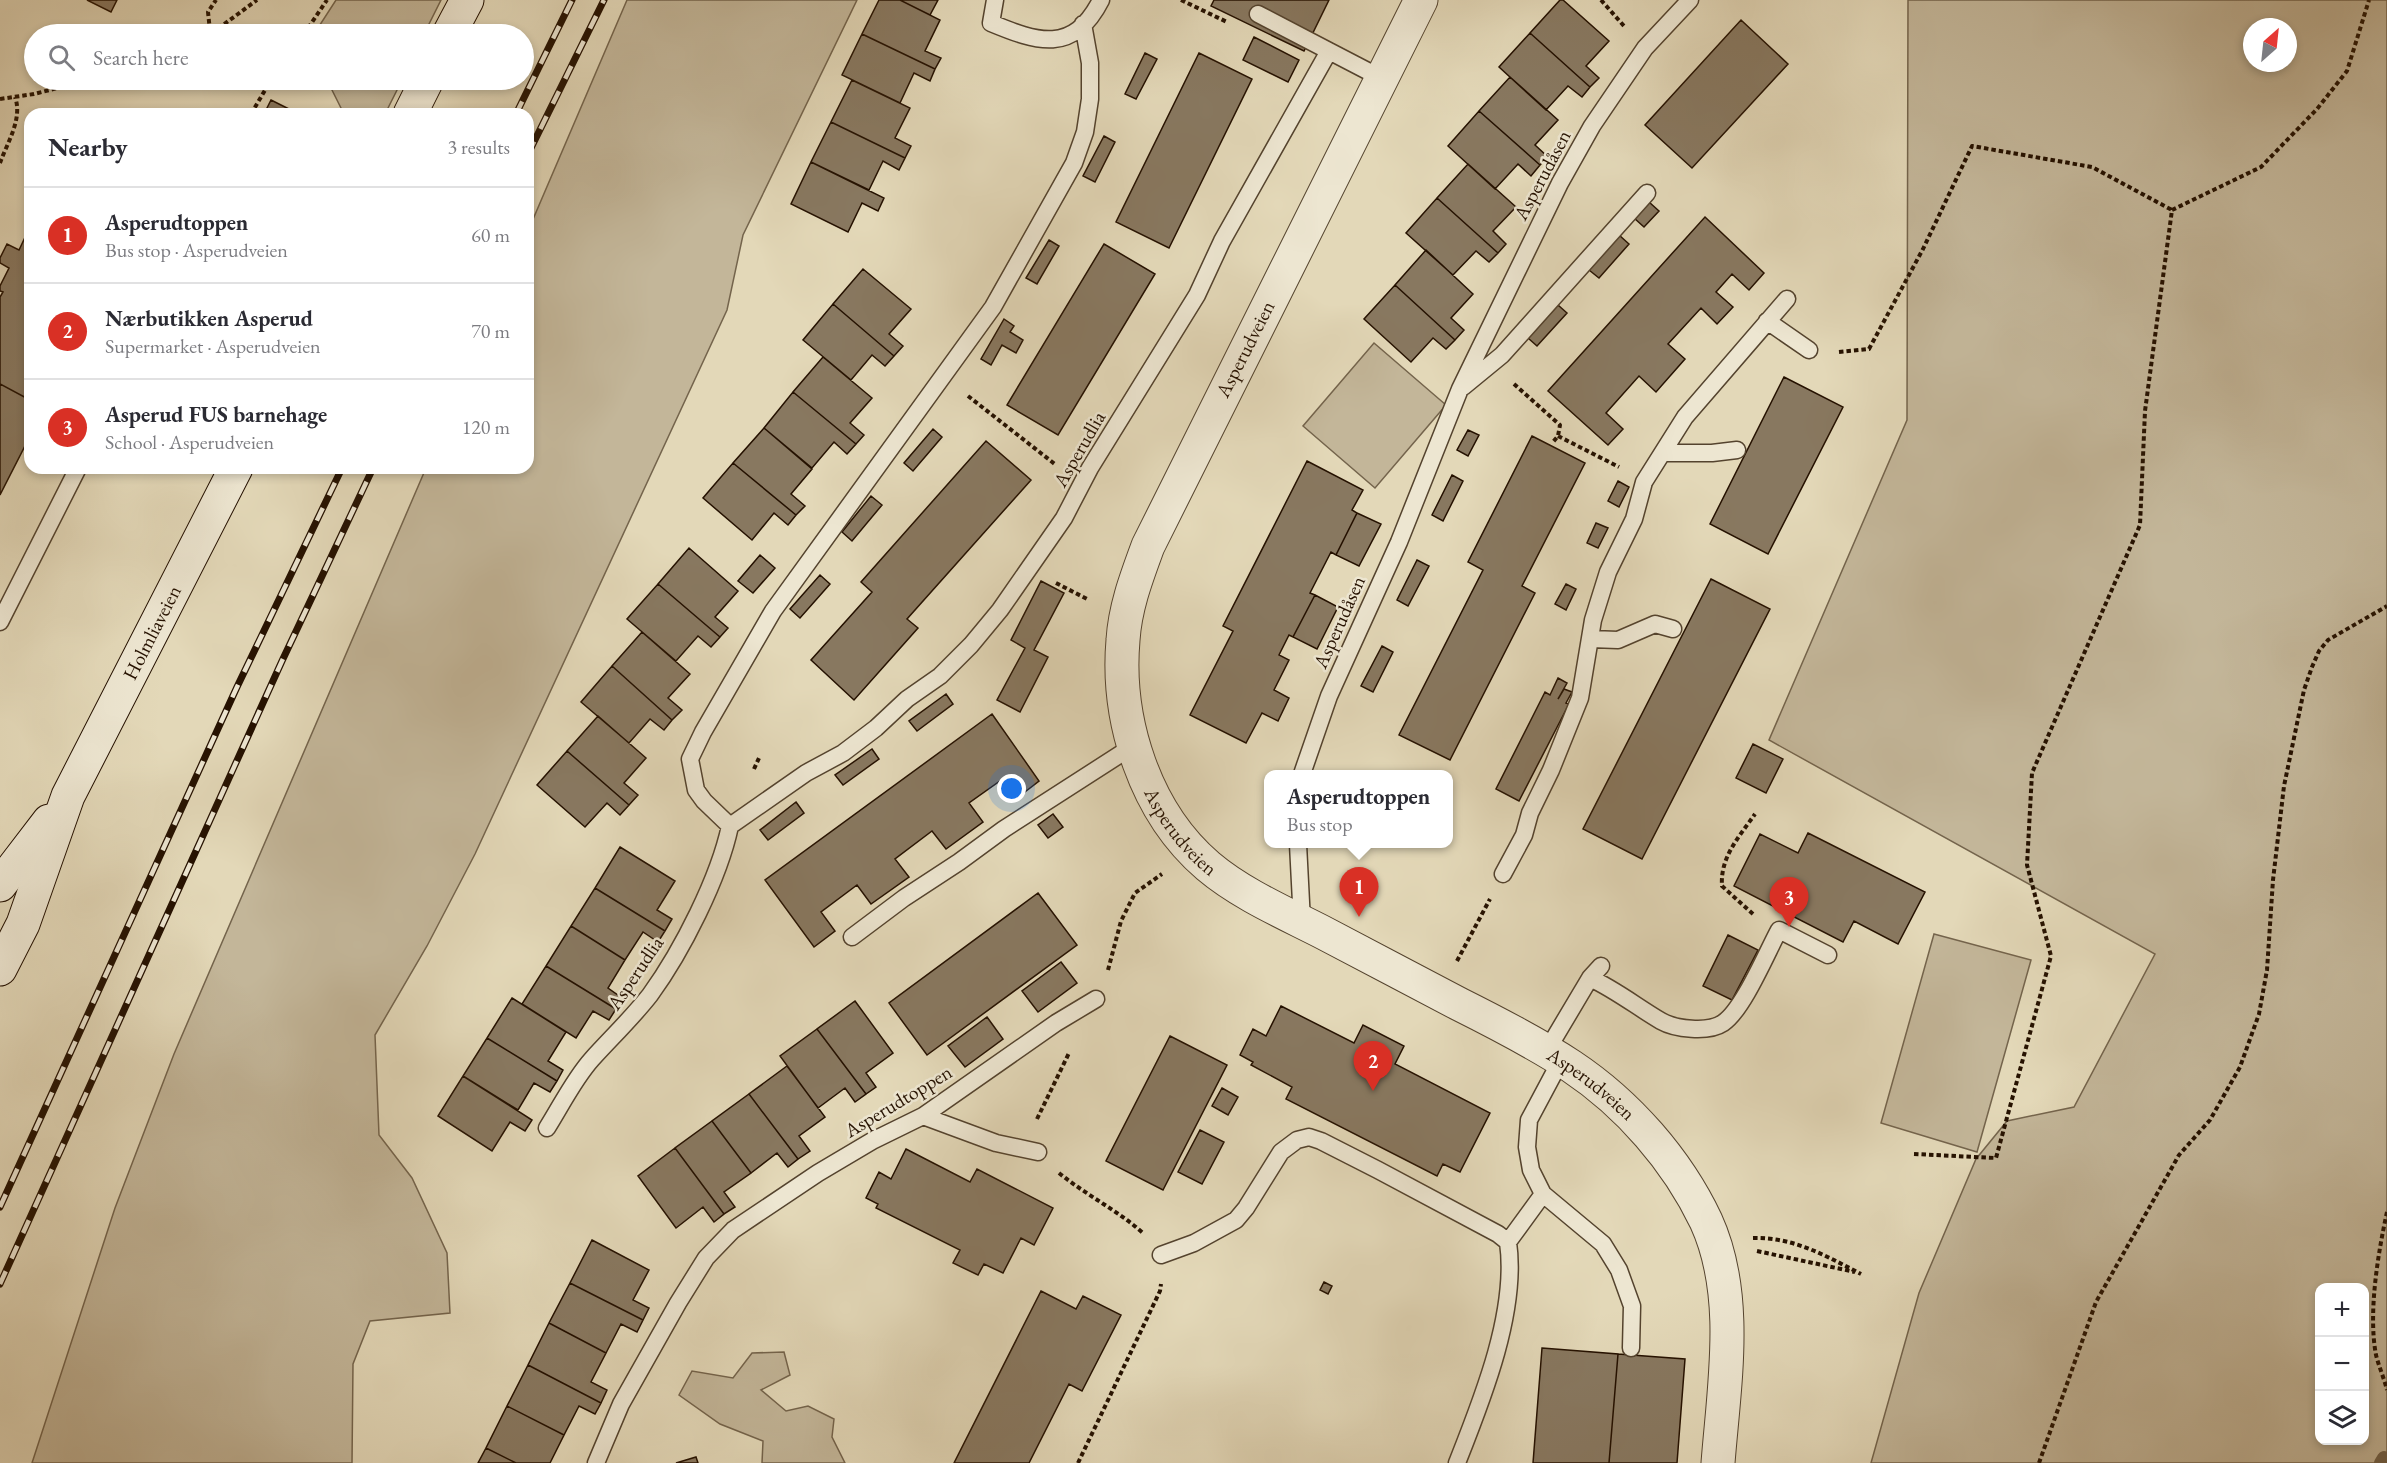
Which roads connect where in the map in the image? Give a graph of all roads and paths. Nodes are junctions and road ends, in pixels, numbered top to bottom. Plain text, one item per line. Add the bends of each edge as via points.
1 (216, 0) edge
2 (257, 0) edge
3 (327, 0) edge
4 (467, 0) edge
5 (995, 0) edge
6 (1101, 0) edge
7 (1181, 0) edge
8 (1421, 0) edge
9 (1600, 0) edge
10 (1690, 0) edge
11 (2369, 0) edge
12 (1258, 14) dead end
13 (1215, 16) dead end
14 (209, 24) edge
15 (224, 24) edge
16 (311, 24) edge
17 (454, 24) edge
18 (1083, 24) junction
19 (1629, 30) dead end
20 (1329, 51) junction
21 (1381, 78) junction
22 (45, 90) edge
23 (265, 90) edge
24 (422, 90) edge
25 (15, 97) junction
26 (0, 99) edge
27 (255, 108) edge
28 (413, 108) edge
29 (0, 164) edge
30 (1647, 193) dead end
31 (2172, 210) junction
32 (1787, 299) dead end
33 (1767, 321) junction
34 (1809, 350) joint
35 (941, 380) junction
36 (1460, 389) junction
37 (1533, 402) dead end
38 (1558, 436) junction
39 (1553, 442) dead end
40 (1737, 450) dead end
41 (1663, 453) junction
42 (1046, 458) dead end
43 (1624, 469) dead end
44 (75, 474) edge
45 (233, 474) edge
46 (2387, 606) edge
47 (0, 622) edge
48 (1673, 629) dead end
49 (1591, 639) junction
50 (1133, 746) junction
51 (1303, 770) edge
52 (68, 796) junction
53 (1755, 814) dead end
54 (730, 826) junction
55 (1298, 848) edge
56 (1193, 851) junction
57 (1503, 874) joint
58 (0, 885) edge
59 (1302, 922) junction
60 (1779, 930) junction
61 (852, 937) dead end
62 (1828, 955) dead end
63 (1454, 966) dead end
64 (0, 969) edge
65 (1096, 999) junction
66 (1553, 1056) junction
67 (923, 1116) junction
68 (547, 1128) dead end
69 (1038, 1152) junction
70 (1914, 1154) dead end
71 (1543, 1194) junction
72 (2387, 1212) edge
73 (1748, 1238) dead end
74 (1508, 1242) junction
75 (1750, 1250) dead end
76 (1161, 1255) junction
77 (1631, 1348) dead end
78 (2387, 1390) edge
79 (596, 1463) edge
80 (1078, 1463) edge
81 (1457, 1463) edge
82 (1718, 1463) edge
83 (2039, 1463) edge

1 - 14 path via 208,12
2 - 15 path
3 - 16 path
4 - 17 street
5 - 18 lane via 991,23 1039,40 1059,39
6 - 18 lane
7 - 13 path
8 - 21 street, Asperudveien
9 - 19 path
10 - 36 lane, Asperudåsen via 1645,48 1592,126 1555,193
11 - 31 path via 2347,71 2317,109 2261,167
12 - 20 lane
18 - 35 lane via 1090,63 1090,99 1085,132 1074,163 993,307
20 - 21 lane
20 - 54 lane, Asperudlia via 1222,241 1197,295 1090,468 1064,518 1000,610 940,676 876,728
21 - 50 street, Asperudveien via 1179,482 1136,577 1126,613 1122,662
22 - 25 path
23 - 27 path
24 - 28 street
25 - 26 path
25 - 29 path via 15,127
30 - 36 lane, Asperudåsen via 1502,355
31 - 34 path via 2092,167 1972,146 1869,349 1820,355
31 - 70 path via 2145,411 2140,525 2032,773 2027,865 2051,956 1996,1158
32 - 33 lane
33 - 34 lane
33 - 41 lane via 1684,417
35 - 42 path via 970,397
35 - 54 lane via 773,611 690,759 696,790
36 - 51 lane, Asperudåsen via 1399,542 1329,696
37 - 38 path via 1560,425
38 - 39 path
38 - 43 path
40 - 41 lane
41 - 49 lane via 1644,482 1634,519 1608,572
44 - 47 lane
45 - 52 street, Holmliaveien
46 - 83 path via 2328,640 2312,667 2284,786 2267,970 2259,1014 2240,1067 2210,1119 2179,1155 2096,1302
48 - 49 lane via 1655,624 1618,640
49 - 57 lane via 1580,698 1524,835
50 - 56 street, Asperudveien via 1156,800 1182,841
50 - 61 lane via 1004,829
52 - 58 street, Holmliaveien
52 - 64 street, Holmliaveien via 23,924
53 - 60 path via 1729,851 1721,870 1722,886 1753,914
54 - 68 lane, Asperudlia via 714,877 652,992 591,1061
55 - 59 lane
56 - 59 street, Asperudveien via 1226,879
56 - 65 path via 1135,893 1121,921
57 - 63 path
59 - 66 street, Asperudveien
60 - 62 lane
60 - 66 lane via 1734,1012 1722,1024 1697,1029 1662,1022 1595,972
65 - 67 lane, Asperudtoppen
65 - 69 path via 1032,1131
66 - 71 lane via 1529,1120 1527,1147
66 - 82 street, Asperudveien via 1594,1083 1654,1141 1678,1171 1707,1224 1725,1300
67 - 69 lane via 996,1143
67 - 79 lane, Asperudtoppen via 872,1141 774,1200 712,1251 621,1404
69 - 76 path via 1082,1191 1124,1216
71 - 74 lane
71 - 77 lane via 1603,1244 1620,1270 1632,1306
72 - 78 path via 2379,1249 2374,1320 2376,1354
73 - 75 path via 1771,1237 1812,1248 1862,1274
74 - 76 lane via 1378,1170 1309,1137 1297,1140 1281,1152 1236,1220 1203,1239
74 - 81 lane via 1508,1290 1490,1376
76 - 80 path via 1164,1264 1160,1290

